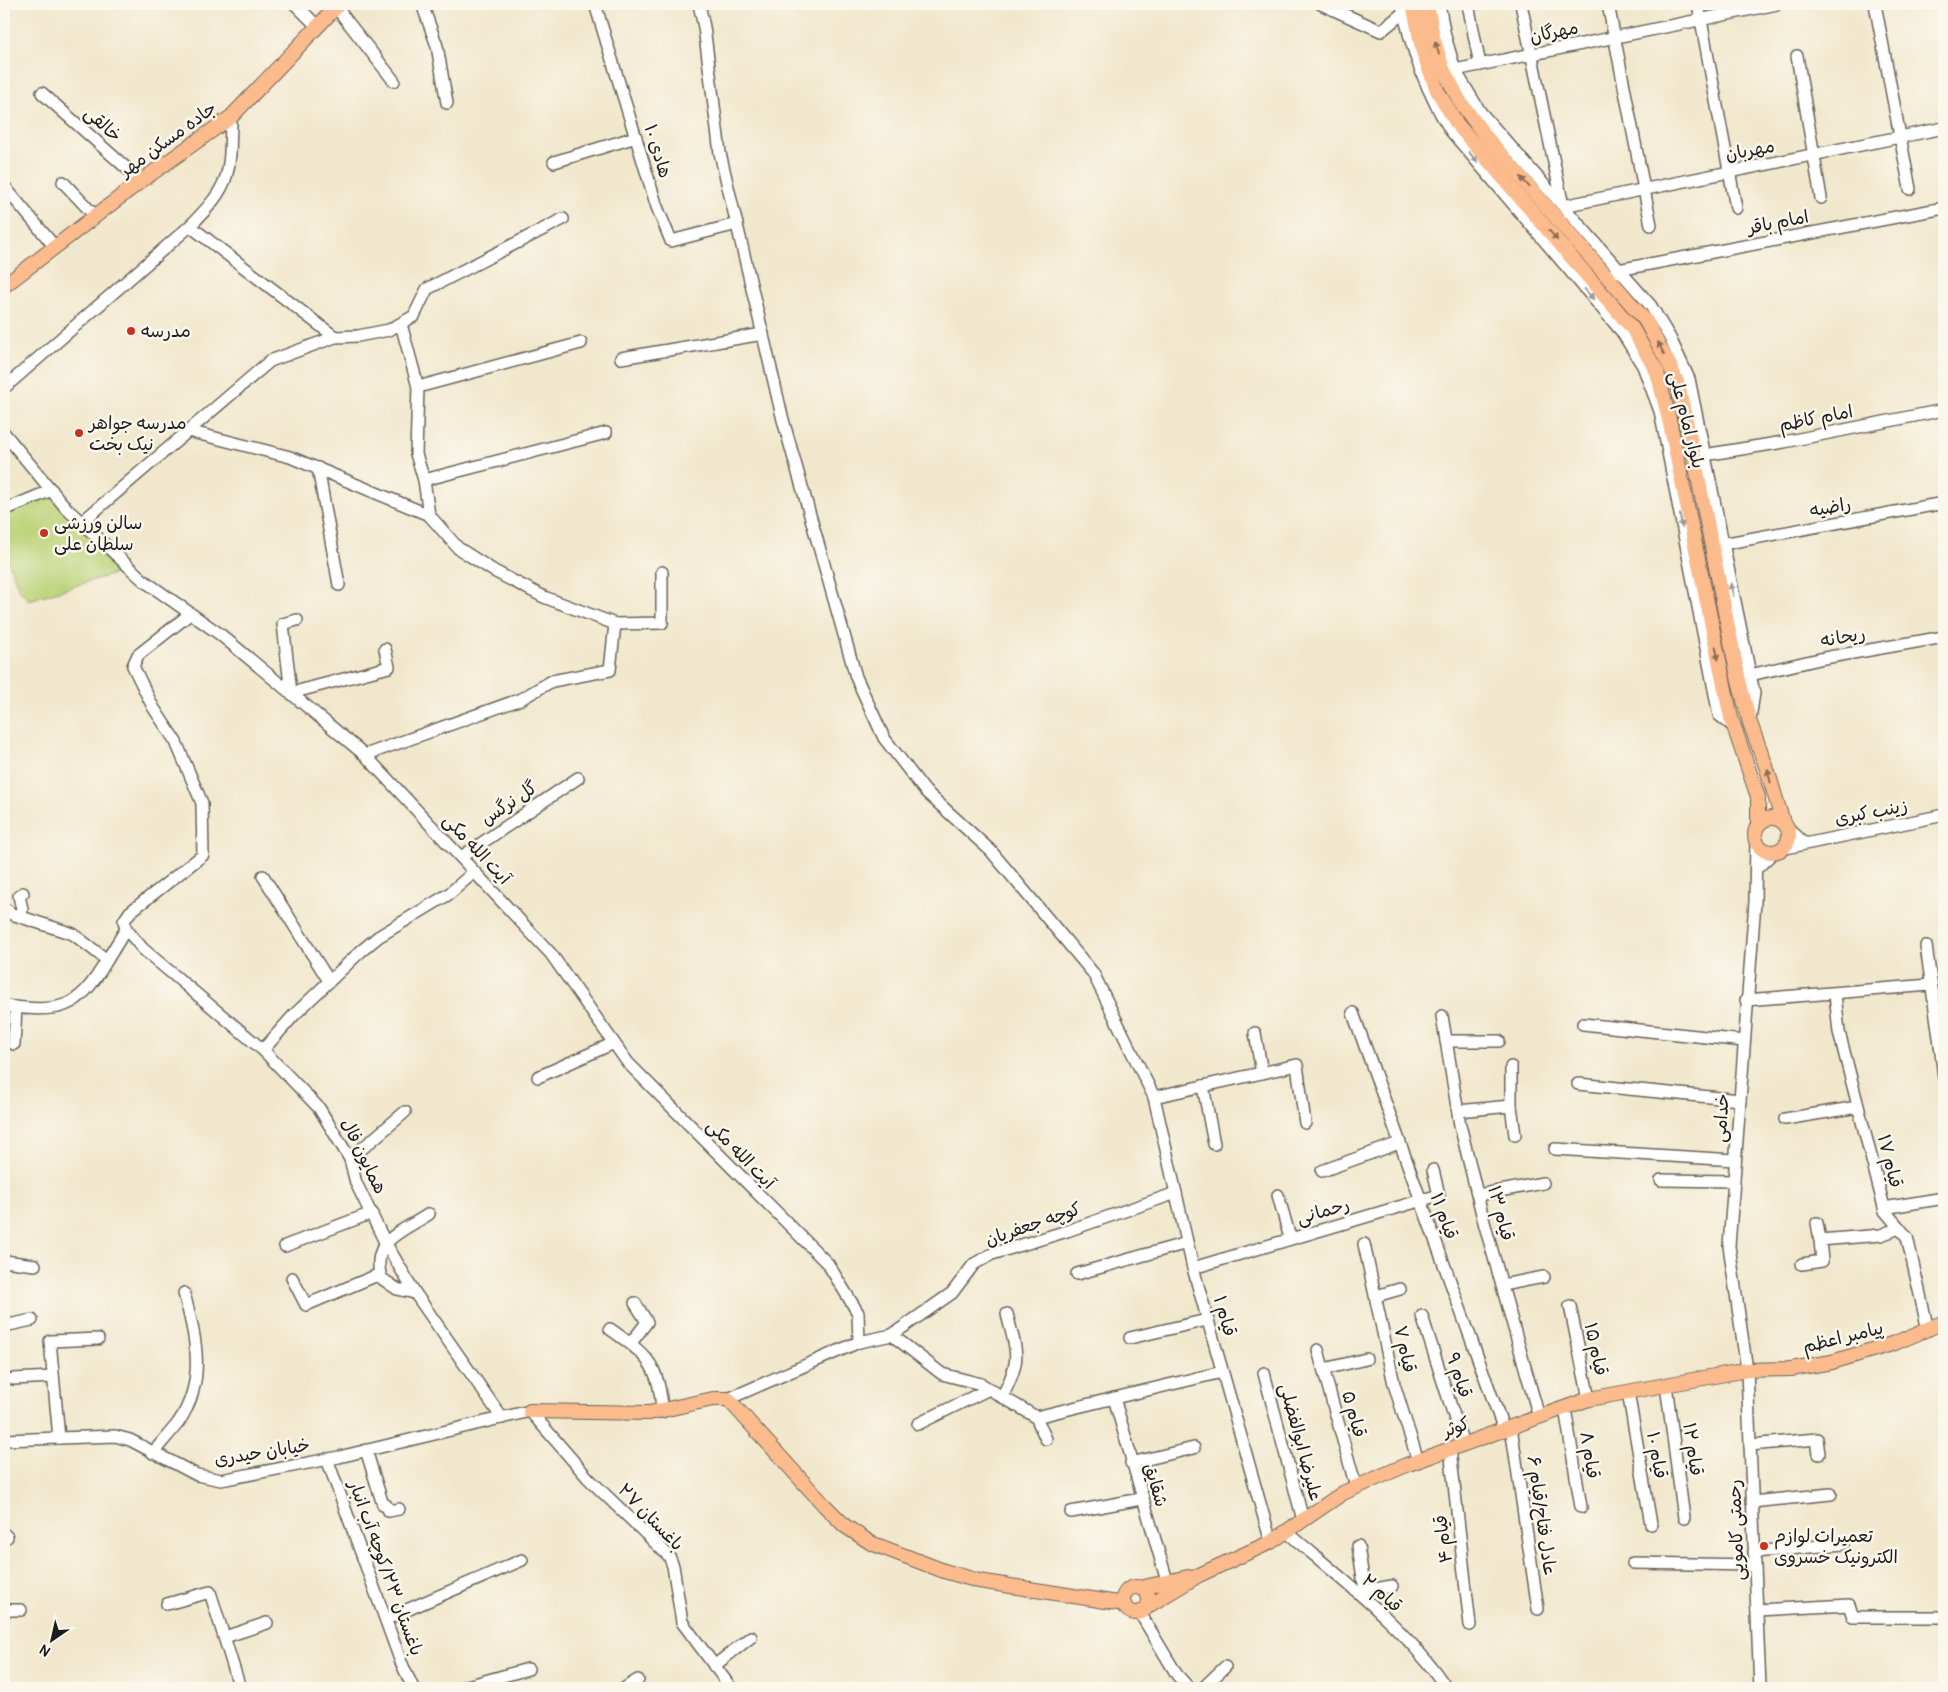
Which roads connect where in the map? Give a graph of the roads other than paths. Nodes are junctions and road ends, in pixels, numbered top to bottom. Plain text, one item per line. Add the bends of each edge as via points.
1 (295, 4) edge
2 (422, 4) edge
3 (595, 4) edge
4 (699, 4) edge
5 (1321, 4) edge
6 (1427, 4) edge
7 (1439, 4) edge
8 (1468, 4) edge
9 (1521, 4) edge
10 (1608, 4) edge
11 (1698, 4) edge
12 (1777, 4) edge
13 (1874, 4) edge
14 (337, 5) edge
15 (1406, 7) edge
16 (1701, 20) junction
17 (318, 27) junction
18 (1614, 38) junction
19 (1531, 55) junction
20 (1797, 56) dead end
21 (1480, 65) junction
22 (1455, 70) junction
23 (394, 82) dead end
24 (42, 93) dead end
25 (447, 103) dead end
26 (231, 117) junction
27 (1944, 128) edge
28 (636, 137) junction
29 (1900, 138) junction
30 (1813, 155) junction
31 (554, 162) dead end
32 (1730, 172) junction
33 (141, 181) junction
34 (63, 182) dead end
35 (4, 186) edge
36 (1644, 189) junction
37 (1910, 189) dead end
38 (1822, 198) dead end
39 (1563, 206) junction
40 (1736, 208) dead end
41 (1944, 208) edge
42 (95, 216) junction
43 (563, 220) dead end
44 (737, 224) junction
45 (1651, 225) dead end
46 (190, 226) junction
47 (55, 247) junction
48 (1613, 274) junction
49 (1596, 285) junction
50 (4, 286) edge
51 (401, 324) junction
52 (763, 334) junction
53 (335, 338) junction
54 (581, 343) dead end
55 (621, 358) dead end
56 (418, 387) junction
57 (4, 388) edge
58 (1944, 410) edge
59 (188, 431) junction
60 (4, 433) edge
61 (606, 433) dead end
62 (1699, 456) junction
63 (1675, 467) junction
64 (318, 468) junction
65 (424, 480) junction
66 (52, 490) junction
67 (1944, 503) edge
68 (4, 510) edge
69 (429, 515) junction
70 (82, 522) junction
71 (1722, 544) junction
72 (662, 572) dead end
73 (339, 585) dead end
74 (190, 614) junction
75 (297, 620) dead end
76 (616, 624) junction
77 (1944, 638) edge
78 (386, 650) dead end
79 (1750, 675) junction
80 (291, 692) junction
81 (1750, 724) junction
82 (1734, 727) junction
83 (365, 755) junction
84 (578, 778) dead end
85 (1944, 815) edge
86 (1784, 824) junction
87 (1758, 825) junction
88 (1756, 842) junction
89 (1804, 843) junction
90 (1778, 850) junction
91 (460, 857) junction
92 (1757, 868) junction
93 (474, 872) junction
94 (263, 876) dead end
95 (22, 893) dead end
96 (4, 908) edge
97 (21, 917) junction
98 (126, 929) junction
99 (1926, 946) dead end
100 (108, 960) junction
101 (329, 981) junction
102 (1930, 985) junction
103 (1835, 994) junction
104 (1746, 1000) junction
105 (4, 1006) edge
106 (16, 1007) junction
107 (1353, 1013) dead end
108 (1442, 1016) dead end
109 (1583, 1024) dead end
110 (1256, 1033) dead end
111 (1446, 1041) junction
112 (1498, 1041) dead end
113 (1744, 1041) junction
114 (614, 1043) junction
115 (14, 1044) dead end
116 (1942, 1044) edge
117 (263, 1050) junction
118 (1511, 1067) dead end
119 (1262, 1073) junction
120 (538, 1077) dead end
121 (1944, 1078) edge
122 (1578, 1084) dead end
123 (1203, 1086) junction
124 (1154, 1097) junction
125 (1740, 1100) junction
126 (1511, 1106) junction
127 (1858, 1107) junction
128 (1458, 1111) junction
129 (405, 1112) dead end
130 (1785, 1118) dead end
131 (1305, 1123) dead end
132 (1515, 1134) dead end
133 (1214, 1144) dead end
134 (1399, 1144) junction
135 (1555, 1149) dead end
136 (350, 1159) junction
137 (1735, 1160) junction
138 (1433, 1170) dead end
139 (1322, 1171) dead end
140 (1662, 1180) dead end
141 (1734, 1181) junction
142 (1543, 1183) dead end
143 (1176, 1193) junction
144 (1278, 1195) dead end
145 (1478, 1195) junction
146 (1944, 1198) edge
147 (1419, 1201) junction
148 (1884, 1208) junction
149 (372, 1212) junction
150 (429, 1214) dead end
151 (1817, 1223) dead end
152 (1899, 1228) junction
153 (1290, 1238) junction
154 (1820, 1240) junction
155 (385, 1242) junction
156 (1187, 1243) junction
157 (1364, 1244) dead end
158 (285, 1246) dead end
159 (4, 1261) edge
160 (1802, 1264) dead end
161 (35, 1265) dead end
162 (1193, 1268) junction
163 (380, 1274) junction
164 (1077, 1274) dead end
165 (292, 1278) dead end
166 (1544, 1278) dead end
167 (1502, 1285) junction
168 (1400, 1289) dead end
169 (184, 1293) dead end
170 (415, 1293) junction
171 (1376, 1296) junction
172 (635, 1302) dead end
173 (1570, 1306) dead end
174 (1007, 1314) dead end
175 (1422, 1316) dead end
176 (32, 1320) dead end
177 (1207, 1320) junction
178 (1944, 1322) edge
179 (4, 1326) edge
180 (610, 1329) dead end
181 (1928, 1330) junction
182 (892, 1335) junction
183 (1130, 1338) dead end
184 (98, 1339) dead end
185 (859, 1342) junction
186 (631, 1343) junction
187 (1318, 1350) dead end
188 (1366, 1359) dead end
189 (1324, 1369) junction
190 (1747, 1370) junction
191 (1222, 1372) junction
192 (1264, 1373) dead end
193 (53, 1377) junction
194 (12, 1379) dead end
195 (1666, 1385) junction
196 (989, 1389) junction
197 (1628, 1392) junction
198 (1002, 1397) junction
199 (1114, 1398) junction
200 (728, 1399) junction
201 (1589, 1399) junction
202 (1565, 1408) junction
203 (530, 1411) junction
204 (662, 1412) junction
205 (1036, 1417) junction
206 (1539, 1417) junction
207 (502, 1418) junction
208 (918, 1424) dead end
209 (1507, 1428) junction
210 (59, 1438) junction
211 (1046, 1439) dead end
212 (4, 1440) edge
213 (1463, 1444) junction
214 (1750, 1445) junction
215 (1194, 1448) dead end
216 (1450, 1449) junction
217 (366, 1450) junction
218 (153, 1453) junction
219 (1819, 1454) dead end
220 (327, 1459) junction
221 (1418, 1461) junction
222 (1131, 1463) junction
223 (1356, 1488) junction
224 (1831, 1494) dead end
225 (1141, 1499) junction
226 (1752, 1502) junction
227 (1581, 1507) dead end
228 (398, 1509) dead end
229 (1070, 1512) dead end
230 (1684, 1518) dead end
231 (1303, 1520) junction
232 (1651, 1524) dead end
233 (1287, 1532) junction
234 (1271, 1542) junction
235 (1843, 1544) dead end
236 (1358, 1546) dead end
237 (1754, 1552) junction
238 (522, 1560) dead end
239 (1633, 1563) dead end
240 (1755, 1565) junction
241 (1199, 1575) junction
242 (1167, 1581) junction
243 (1392, 1586) dead end
244 (1135, 1588) junction
245 (1361, 1592) junction
246 (1081, 1598) junction
247 (167, 1604) dead end
248 (1124, 1604) junction
249 (1144, 1609) junction
250 (1538, 1609) dead end
251 (4, 1610) edge
252 (21, 1610) dead end
253 (1757, 1610) junction
254 (1944, 1617) edge
255 (386, 1619) junction
256 (267, 1623) dead end
257 (1470, 1625) dead end
258 (224, 1637) junction
259 (751, 1638) dead end
260 (714, 1666) junction
261 (1225, 1667) dead end
262 (528, 1670) dead end
263 (638, 1680) dead end
264 (240, 1688) edge
265 (413, 1688) edge
266 (460, 1688) edge
267 (625, 1688) edge
268 (731, 1688) edge
269 (1189, 1688) edge
270 (1203, 1688) edge
271 (1446, 1688) edge
272 (1760, 1688) edge

1 - 17 street
2 - 25 street via 437,46
3 - 28 street, هادی ۱۰
4 - 44 street, قیام ۱ via 720,153
5 - 15 street via 1381,31
48 -> 6 main road, بلوار امام علی via 1485,136 1460,103 1443,69
7 - 22 street via 1444,36
8 - 21 street
9 - 19 street
10 - 18 street
11 - 16 street
12 - 16 street, مهرگان
13 - 29 street
14 - 17 main road, جاده مسکن مهر
14 - 23 street
15 -> 49 main road, بلوار امام علی via 1437,90 1457,124
15 -> 63 street via 1421,74 1434,104 1451,131 1622,332 1643,366 1660,411
16 - 18 street, مهرگان
16 - 32 street
17 - 26 main road, جاده مسکن مهر
18 - 19 street, مهرگان
18 - 36 street
19 - 21 street, مهرگان
19 - 39 street
20 - 30 street
21 - 22 street, مهرگان
22 - 39 street via 1481,113
24 - 33 street, خالقی
26 - 33 main road, جاده مسکن مهر
26 - 46 street via 230,161 225,184 212,204
27 - 29 street, مهربان
28 - 31 street
28 - 44 street, هادی ۱۰ via 671,241
29 - 30 street, مهربان
29 - 37 street
30 - 32 street, مهربان
30 - 38 street
32 - 36 street, مهربان
32 - 40 street
33 - 42 main road, جاده مسکن مهر
34 - 42 street
35 - 47 street
36 - 39 street, مهربان
36 - 45 street
39 - 48 street
41 - 48 street, امام باقر
42 - 47 main road, جاده مسکن مهر
43 - 51 street via 427,289 414,316
44 - 52 street, قیام ۱
46 - 53 street
46 - 57 street
47 - 50 main road, جاده مسکن مهر
48 - 49 street
62 -> 48 main road, بلوار امام علی via 1667,359
49 - 63 main road, بلوار امام علی via 1632,328 1657,372
51 - 53 street via 389,330
51 - 56 street
52 - 55 street
52 - 124 street, قیام ۱ via 783,420 856,677 884,738 925,791 992,851 1017,879 1093,974
53 - 59 street via 270,361
54 - 56 street
56 - 65 street via 416,454
58 - 62 street, امام کاظم
59 - 64 street via 290,457
59 - 70 street
60 - 66 street, آیت الله مکی
61 - 65 street
62 - 71 street
62 - 81 main road, بلوار امام علی via 1738,678
63 -> 82 main road, بلوار امام علی
64 - 69 street
64 - 73 street
65 - 69 street
66 - 68 street
66 - 70 street, آیت الله مکی
67 - 71 street, راضیه
69 - 76 street via 458,548 494,571 544,597
70 - 74 street, آیت الله مکی via 142,580
79 -> 71 street
72 - 76 street via 662,623
74 - 80 street, آیت الله مکی
74 - 98 street via 138,655 134,666 176,742 202,803 203,854 130,912 124,921
75 - 80 street via 283,624
76 - 83 street via 610,670 552,681 521,699
77 - 79 street, ریحانه via 1824,658
78 - 80 street via 390,667
79 - 81 street via 1754,693
80 - 83 street, آیت الله مکی
81 - 82 main road
86 -> 81 main road, بلوار امام علی
82 - 87 main road, بلوار امام علی via 1758,797
83 - 91 street, آیت الله مکی
84 - 91 street, گل نرگس
85 - 89 street, زینب کبری
86 - 87 main road via 1775,818 1765,819
86 - 89 street
86 - 90 main road via 1787,843
87 - 88 main road
88 - 90 main road via 1764,850
88 - 92 street, خدامی
89 - 90 street, زینب کبری
90 - 92 street
91 - 93 street, آیت الله مکی
92 - 104 street, خدامی
93 - 101 street via 449,894 378,937
93 - 114 street, آیت الله مکی via 551,954
94 - 101 street
95 - 97 street via 19,900
96 - 97 street
97 - 100 street via 73,934
98 - 100 street
98 - 117 street, همایون فال via 150,954
99 - 102 street
100 - 106 street via 90,987 74,1002 57,1009
101 - 117 street
102 - 103 street
102 - 116 street
103 - 104 street
103 - 127 street, قیام ۱۷ via 1839,1032
104 - 113 street, خدامی
105 - 106 street
106 - 115 street
107 - 134 street, قیام ۱۱
108 - 111 street, قیام ۱۳
109 - 113 street
110 - 119 street
111 - 112 street
111 - 128 street, قیام ۱۳
113 - 125 street, خدامی
114 - 120 street
114 - 185 street, آیت الله مکی via 628,1063 828,1264 858,1313
116 - 121 street
117 - 136 street, همایون فال via 319,1108
118 - 126 street
119 - 123 street
119 - 131 street via 1297,1065
122 - 125 street
123 - 124 street
123 - 133 street
124 - 143 street, قیام ۱
125 - 137 street, خدامی
126 - 128 street
126 - 132 street
127 - 130 street
127 - 148 street, قیام ۱۷
128 - 145 street, قیام ۱۳
129 - 136 street
134 - 139 street
134 - 147 street, قیام ۱۱
135 - 137 street
136 - 149 street, همایون فال via 356,1183
137 - 141 street, خدامی
138 - 147 street, رحمانی via 1439,1195
140 - 141 street
141 - 190 street, خدامی via 1729,1246
142 - 145 street
143 - 156 street, قیام ۱
143 - 182 street, کوچه جعفریان via 992,1254 974,1264 952,1294
144 - 153 street
145 - 167 street, قیام ۱۳
146 - 148 street
147 - 153 street, رحمانی
147 - 209 street, قیام ۱۱
148 - 152 street, قیام ۱۷
149 - 155 street, همایون فال
149 - 158 street
150 - 155 street
151 - 154 street
152 - 154 street via 1863,1238
152 - 181 street, قیام ۱۷ via 1907,1237
153 - 162 street, رحمانی
154 - 160 street via 1822,1262
155 - 163 street via 377,1259
155 - 170 street, همایون فال
156 - 162 street, قیام ۱
156 - 164 street
157 - 171 street, قیام ۷
159 - 161 street
162 - 177 street, قیام ۱
163 - 165 street via 306,1305
163 - 170 street via 387,1284
166 - 167 street
167 - 206 street, قیام ۱۳
168 - 171 street
169 - 218 street via 196,1350 197,1380 178,1423
170 - 207 street, همایون فال
171 - 221 street, قیام ۷ via 1394,1384
172 - 186 street via 647,1322
173 - 201 street, قیام ۱۵
174 - 198 street via 1017,1356 1014,1373
175 - 213 street, قیام ۹
176 - 179 street
177 - 183 street
177 - 191 street, قیام ۱
178 - 181 main road, پیامبر اعظم
180 - 186 street
181 - 190 main road, پیامبر اعظم via 1832,1362
182 - 185 street, کوچه جعفریان
182 - 196 street via 942,1374
184 - 193 street via 50,1341
185 - 200 street, کوچه جعفریان
186 - 204 street via 648,1359 656,1373 661,1386
187 - 189 street, قیام ۵
188 - 189 street
189 - 223 street, قیام ۵
190 - 195 main road, کوثر
190 - 214 street, رحمتی کامویی
191 - 199 street
191 - 234 street, قیام ۱
192 - 231 street, علیرضا ابوالفضلی
193 - 194 street
193 - 210 street
195 - 197 main road, کوثر
195 - 230 street, قیام ۱۲
196 - 198 street
196 - 208 street
197 - 201 main road, کوثر
197 - 232 street, قیام ۱۰
198 - 205 street
199 - 205 street
199 - 222 street, شقایق
200 - 204 main road via 713,1399
200 - 246 main road via 824,1506 862,1538 953,1575
201 - 202 main road, کوثر
202 - 206 main road, کوثر
202 - 227 street, قیام ۸
203 - 204 main road
203 - 207 street, خیابان حیدری
203 - 260 street, باغستان ۲۷ via 584,1474 669,1556 682,1622
205 - 211 street
206 - 209 main road, کوثر
207 - 217 street, خیابان حیدری
209 - 213 main road, کوثر
209 - 250 street, عادل فتاح/قیام ۶
210 - 212 street, خیابان حیدری
210 - 218 street, خیابان حیدری via 115,1436
213 - 216 main road, کوثر
214 - 219 street via 1817,1439
214 - 226 street, رحمتی کامویی
215 - 222 street
216 - 221 main road, کوثر
216 - 257 street, قیام ۴
217 - 220 street, خیابان حیدری
217 - 228 street via 383,1505 386,1504 389,1511
218 - 220 street, خیابان حیدری via 197,1475 221,1480
220 - 255 street, باغستان ۲۳/کوچه آب انبار
221 - 223 main road, کوثر
222 - 225 street, شقایق
223 - 231 main road, کوثر
224 - 226 street
225 - 229 street
225 - 242 street, شقایق
226 - 237 street, رحمتی کامویی
231 - 233 main road, کوثر
233 - 234 main road, کوثر
233 - 245 street, قیام ۲
234 - 241 main road, کوثر
235 - 237 street
236 - 245 street
237 - 240 street, رحمتی کامویی
238 - 255 street
239 - 240 street
240 - 253 street, رحمتی کامویی
241 - 242 main road
241 - 249 main road
242 - 244 main road
243 - 245 street
244 - 246 main road
244 - 248 main road via 1124,1595
244 - 249 main road via 1146,1592 1149,1598
245 - 271 street, قیام ۲ via 1400,1632
246 - 248 main road
247 - 258 street via 210,1592
248 - 249 main road via 1127,1610
249 - 269 street via 1177,1675
251 - 252 street
253 - 254 street via 1849,1605 1853,1616
253 - 272 street, رحمتی کامویی
255 - 265 street, باغستان ۲۳/کوچه آب انبار
256 - 258 street
258 - 264 street
259 - 260 street
260 - 268 street, باغستان ۲۷
261 - 270 street
262 - 266 street
263 - 267 street

